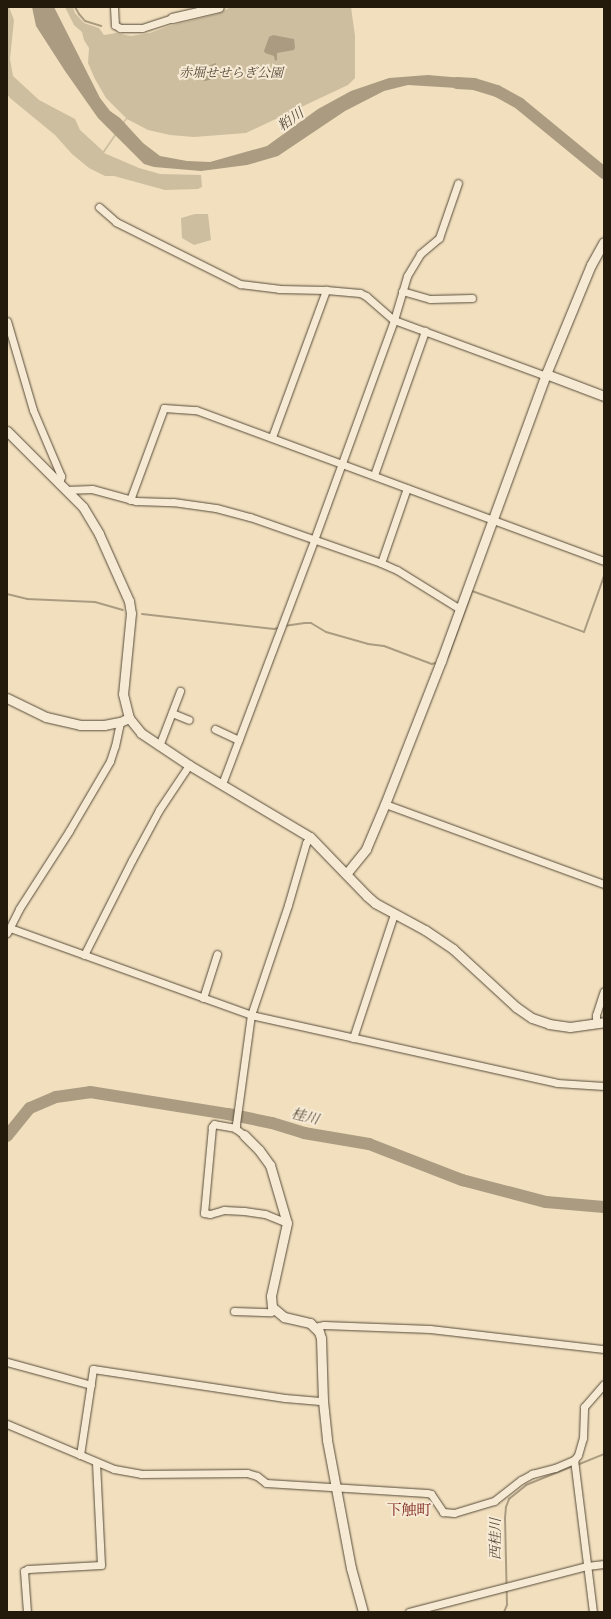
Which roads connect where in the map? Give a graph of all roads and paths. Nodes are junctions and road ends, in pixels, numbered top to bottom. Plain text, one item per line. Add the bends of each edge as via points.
1 (114, 7) edge
2 (219, 7) edge
3 (172, 18) joint
4 (458, 183) dead end
5 (99, 207) dead end
6 (604, 242) edge
7 (326, 290) junction
8 (402, 290) junction
9 (472, 298) dead end
10 (394, 320) junction
11 (7, 321) edge
12 (425, 331) junction
13 (546, 375) junction
14 (604, 396) edge
15 (7, 431) edge
16 (272, 437) junction
17 (342, 463) junction
18 (374, 475) junction
19 (63, 487) junction
20 (407, 488) junction
21 (130, 500) junction
22 (493, 519) junction
23 (314, 540) junction
24 (604, 561) edge
25 (381, 563) junction
26 (460, 609) junction
27 (180, 691) dead end
28 (7, 698) edge
29 (172, 713) junction
30 (129, 718) junction
31 (189, 720) dead end
32 (120, 722) junction
33 (215, 729) dead end
34 (240, 740) junction
35 (159, 746) junction
36 (189, 765) junction
37 (222, 784) junction
38 (386, 804) junction
39 (310, 837) junction
40 (346, 874) junction
41 (604, 884) edge
42 (394, 914) junction
43 (8, 931) edge
44 (217, 954) dead end
45 (84, 955) junction
46 (604, 991) edge
47 (203, 998) junction
48 (251, 1015) junction
49 (600, 1023) edge
50 (353, 1038) junction
51 (604, 1086) edge
52 (236, 1126) junction
53 (244, 1136) joint
54 (287, 1223) junction
55 (234, 1311) dead end
56 (274, 1311) junction
57 (315, 1327) junction
58 (604, 1349) edge
59 (7, 1362) edge
60 (604, 1384) edge
61 (91, 1385) junction
62 (323, 1401) junction
63 (7, 1424) edge
64 (80, 1455) junction
65 (96, 1462) junction
66 (574, 1464) junction
67 (336, 1488) junction
68 (604, 1564) edge
69 (587, 1566) junction
70 (27, 1612) edge
71 (363, 1612) edge
72 (409, 1612) edge
73 (593, 1612) edge

1 - 3 street via 117,28 142,28
2 - 3 street
4 - 8 street via 439,238 416,259
5 - 7 street via 130,230 240,284 279,289
6 - 13 street via 591,265
7 - 10 street via 360,293
7 - 16 street
8 - 9 street via 430,299
8 - 10 street
10 - 12 street
10 - 17 street
11 - 19 street via 33,410 61,476
12 - 13 street
12 - 18 street
13 - 14 street
13 - 22 street
15 - 19 street
16 - 17 street
16 - 21 street via 201,411 164,408
17 - 18 street
17 - 23 street
18 - 20 street
19 - 21 street via 92,489
19 - 30 street via 91,519 129,601 131,613 123,694
20 - 22 street
20 - 25 street
21 - 23 street via 216,508
22 - 24 street
22 - 26 street
23 - 25 street
23 - 34 street
25 - 26 street via 397,570
26 - 38 street
27 - 29 street
28 - 32 street via 36,714 68,723 93,725
29 - 31 street
29 - 35 street
30 - 32 street
30 - 35 street via 141,733
32 - 43 street via 110,761
33 - 34 street
34 - 37 street
35 - 36 street
36 - 37 street
36 - 45 street via 149,829
37 - 39 street
38 - 40 street via 364,852
38 - 41 street
39 - 40 street
39 - 48 street
40 - 42 street via 367,896
42 - 49 street via 425,930 453,949 512,1004 532,1018 559,1026
42 - 50 street
43 - 45 street
44 - 47 street
45 - 47 street
46 - 49 street via 595,1019
47 - 48 street
48 - 50 street
48 - 52 street
50 - 51 street via 557,1083
52 - 53 street
52 - 54 street via 214,1124 212,1127 204,1213 244,1211 265,1214
53 - 54 street via 270,1165
54 - 56 street via 270,1296
55 - 56 street
56 - 57 street
57 - 58 street via 324,1325 430,1329
57 - 62 street via 321,1338
59 - 61 street
60 - 66 street via 584,1407 583,1438
61 - 62 street via 93,1369 285,1398
61 - 64 street
62 - 67 street
63 - 64 street
64 - 65 street
65 - 67 street via 114,1469 141,1474 247,1473 257,1476 266,1483
65 - 70 street via 101,1565 24,1571
66 - 67 street via 532,1474 494,1501 454,1513 443,1512 431,1494 427,1493
66 - 69 street
67 - 71 street via 351,1568
68 - 69 street
69 - 72 street
69 - 73 street

